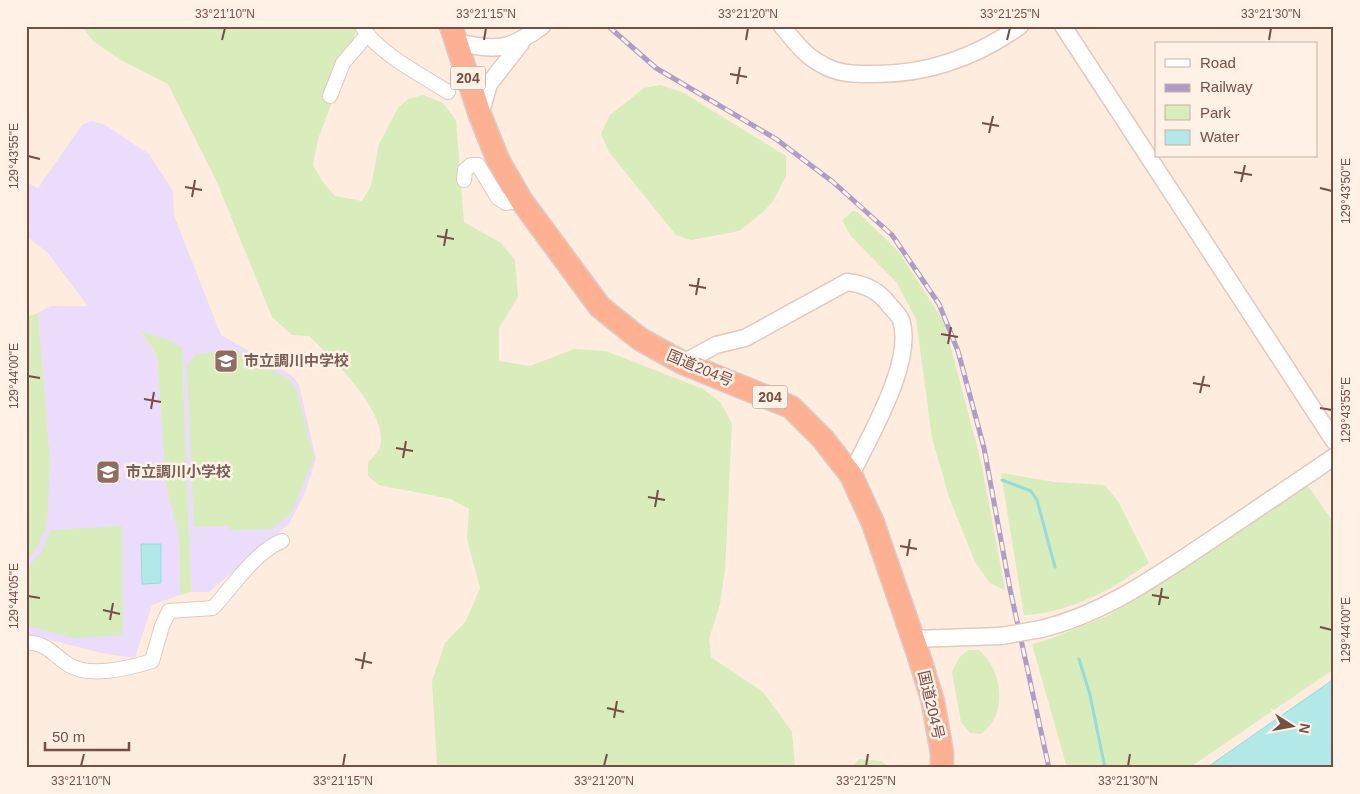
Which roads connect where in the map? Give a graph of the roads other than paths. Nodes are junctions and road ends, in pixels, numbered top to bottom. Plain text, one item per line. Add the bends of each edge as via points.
1 (542, 26) edge
2 (782, 26) edge
3 (1020, 26) edge
4 (1063, 26) edge
5 (364, 30) edge
6 (1004, 32) edge
7 (453, 34) edge
8 (521, 42) junction
9 (448, 92) dead end
10 (330, 96) dead end
11 (480, 114) junction
12 (464, 180) dead end
13 (521, 200) junction
14 (683, 363) junction
15 (1334, 441) edge
16 (1334, 457) edge
17 (851, 475) junction
18 (282, 541) dead end
19 (913, 639) junction
20 (26, 642) edge
21 (942, 768) edge

1 - 8 street
2 - 6 street via 802,52 824,66 847,74 893,74 933,69 963,58
3 - 6 street
4 - 15 street
5 - 9 street via 386,51
5 - 10 street via 343,63
7 - 8 street via 496,48
7 - 11 highway, 国道204号 / 204
8 - 11 street via 489,84
11 - 13 highway, 国道204号 / 204 via 498,160
12 - 13 street via 465,170 471,165 478,165 498,198 506,203
13 - 14 highway, 国道204号 / 204 via 600,307 640,339
14 - 17 highway, 国道204号 / 204 via 791,407 823,439
14 - 17 street via 716,345 745,338 847,282 864,284 886,300 900,320 903,349 897,376
16 - 19 street, bridge via 1151,580 1102,607 1064,623 1001,636
17 - 19 highway, 国道204号 / 204 via 873,523
18 - 20 street via 261,555 214,608 169,611 152,661 126,670 85,670 70,666 42,643
19 - 21 highway, 国道204号 / 204 via 933,702

